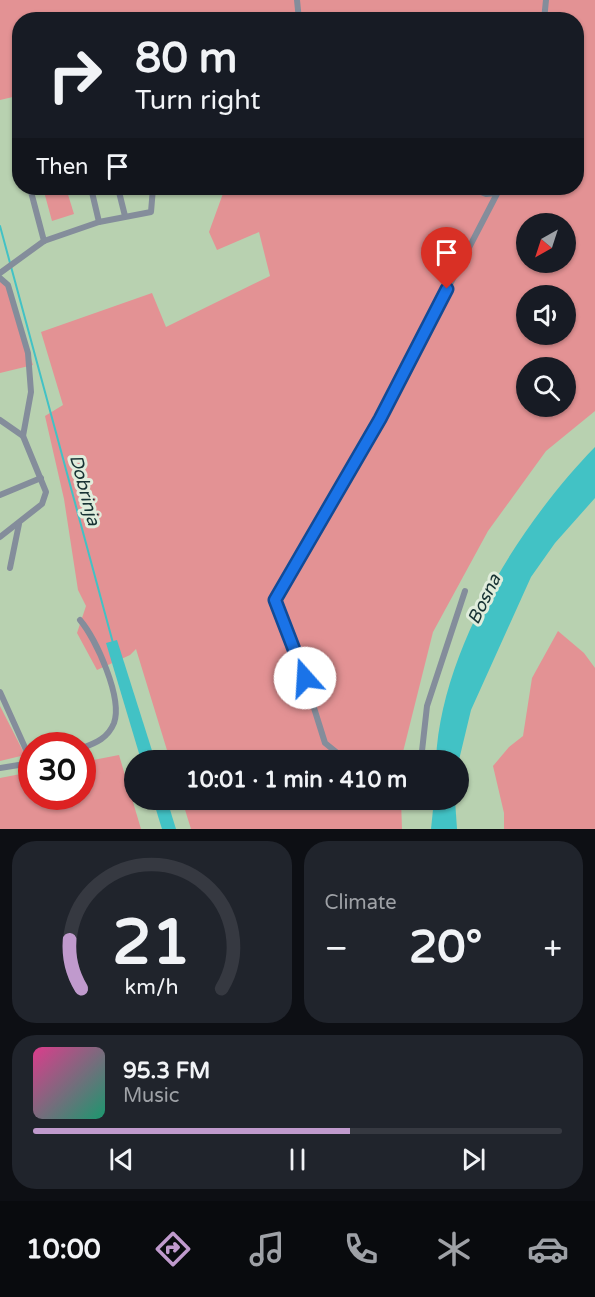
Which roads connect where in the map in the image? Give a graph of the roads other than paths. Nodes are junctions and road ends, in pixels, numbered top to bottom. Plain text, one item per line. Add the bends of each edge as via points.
1 (32, 195) edge
2 (93, 195) edge
3 (120, 195) edge
4 (152, 195) edge
5 (495, 195) edge
6 (125, 216) junction
7 (99, 222) junction
8 (44, 241) junction
9 (2, 273) edge
10 (0, 420) edge
11 (23, 436) junction
12 (41, 478) junction
13 (0, 495) edge
14 (19, 524) junction
15 (0, 537) edge
16 (10, 568) dead end
17 (465, 591) dead end
18 (80, 620) dead end
19 (0, 692) edge
20 (18, 733) edge
21 (96, 742) edge
22 (334, 750) edge
23 (422, 750) edge
24 (18, 765) edge
25 (0, 768) edge

1 - 8 street
2 - 7 street
3 - 6 street
4 - 6 street via 151,212
5 - 22 street via 380,419 275,600 325,743
6 - 7 street
7 - 8 street
8 - 9 street
9 - 11 street via 28,353 31,392
10 - 11 street
11 - 12 street
12 - 13 street
12 - 14 street via 45,499
14 - 15 street
14 - 16 street
17 - 23 street via 427,706
18 - 21 street via 106,666 116,712 105,738
19 - 20 street
24 - 25 street

